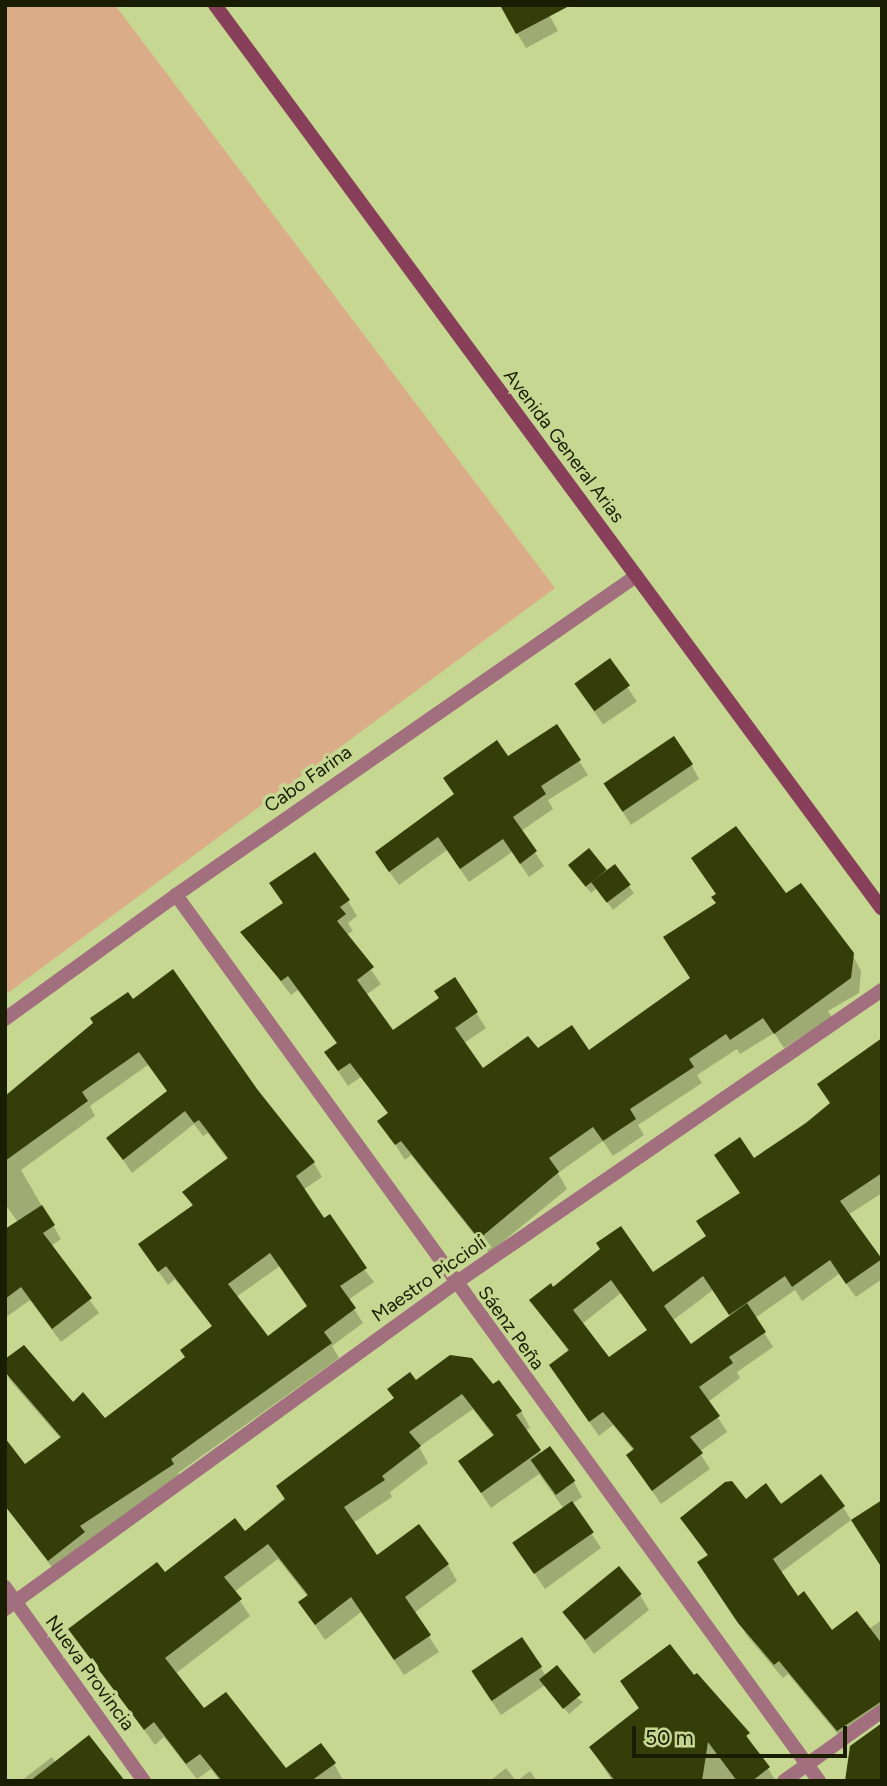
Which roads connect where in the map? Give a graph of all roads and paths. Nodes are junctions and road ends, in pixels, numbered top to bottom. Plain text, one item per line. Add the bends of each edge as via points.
1 (215, 5) edge
2 (636, 576) junction
3 (176, 895) junction
4 (882, 909) edge
5 (882, 990) edge
6 (5, 1019) edge
7 (454, 1284) junction
8 (5, 1587) edge
9 (10, 1605) edge
10 (882, 1711) edge
11 (807, 1764) junction
12 (144, 1781) edge
13 (784, 1781) edge
14 (819, 1781) edge

1 - 2 main road, Avenida General Arias
2 - 3 street, Cabo Farina
2 - 4 main road, Avenida General Arias
3 - 6 street, Cabo Farina
3 - 7 street, Sáenz Peña
5 - 7 street, Maestro Piccioli
7 - 9 street, Maestro Piccioli
7 - 11 street, Sáenz Peña
8 - 9 street, Nueva Provincia
9 - 12 street, Nueva Provincia
10 - 11 street
11 - 13 street
11 - 14 street, Sáenz Peña

